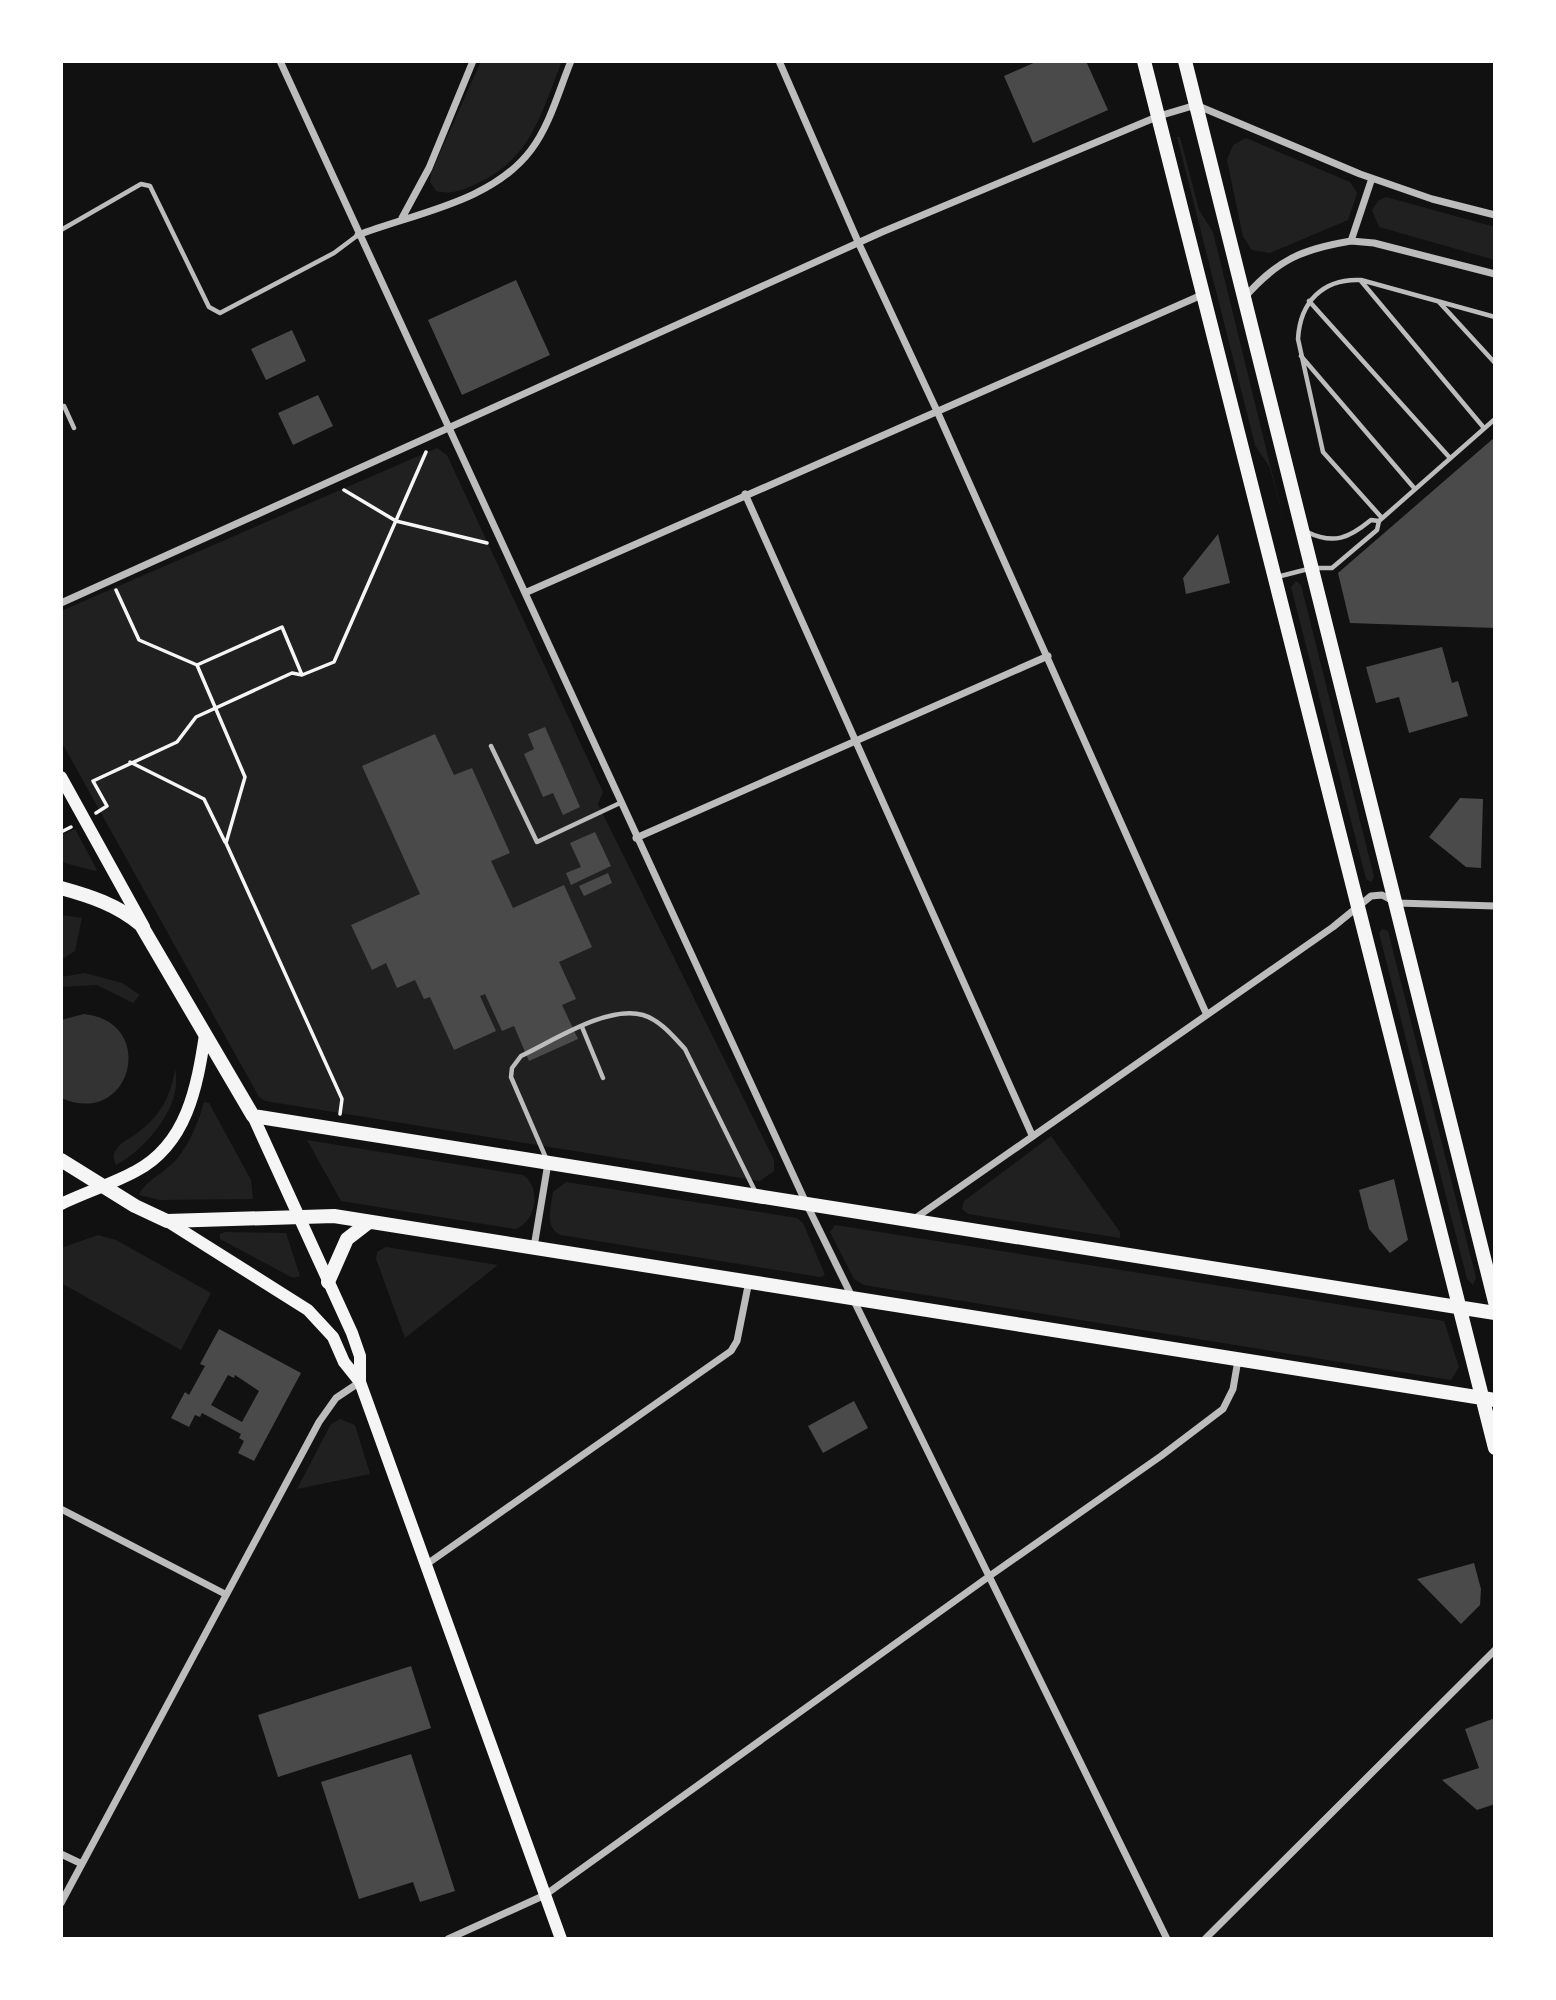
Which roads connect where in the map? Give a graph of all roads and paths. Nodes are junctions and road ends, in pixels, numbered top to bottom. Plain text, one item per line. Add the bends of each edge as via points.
1 (280, 61) edge
2 (473, 61) edge
3 (571, 61) edge
4 (779, 61) edge
5 (1144, 61) edge
6 (1185, 61) edge
7 (1196, 105) junction
8 (1159, 116) junction
9 (1372, 178) junction
10 (1495, 215) edge
11 (402, 218) junction
12 (61, 230) edge
13 (358, 235) junction
14 (1351, 241) junction
15 (859, 244) junction
16 (1495, 274) edge
17 (1361, 280) junction
18 (1204, 294) junction
19 (1243, 298) junction
20 (1309, 301) junction
21 (1439, 301) junction
22 (1495, 317) edge
23 (1301, 356) junction
24 (1495, 363) edge
25 (61, 407) edge
26 (937, 411) junction
27 (1495, 419) edge
28 (449, 427) junction
29 (74, 428) dead end
30 (1484, 428) junction
31 (433, 434) junction
32 (1450, 458) junction
33 (331, 482) junction
34 (1415, 489) junction
35 (745, 494) junction
36 (1381, 520) junction
37 (396, 521) junction
38 (1303, 530) junction
39 (506, 548) junction
40 (1312, 568) junction
41 (1274, 578) junction
42 (112, 582) junction
43 (527, 592) junction
44 (61, 603) edge
45 (1048, 656) junction
46 (197, 665) junction
47 (302, 675) junction
48 (214, 708) junction
49 (856, 743) junction
50 (491, 746) dead end
51 (130, 762) junction
52 (61, 777) edge
53 (620, 803) junction
54 (84, 819) junction
55 (61, 832) edge
56 (636, 838) junction
57 (226, 843) junction
58 (61, 888) edge
59 (1396, 903) junction
60 (1358, 904) junction
61 (1495, 906) edge
62 (149, 936) junction
63 (1206, 1013) junction
64 (582, 1027) junction
65 (205, 1035) junction
66 (603, 1078) dead end
67 (253, 1116) junction
68 (337, 1128) junction
69 (1032, 1135) junction
70 (61, 1160) edge
71 (548, 1162) junction
72 (100, 1185) junction
73 (757, 1195) junction
74 (806, 1203) junction
75 (61, 1204) edge
76 (299, 1216) junction
77 (913, 1220) junction
78 (167, 1221) junction
79 (369, 1222) junction
80 (534, 1247) junction
81 (749, 1281) junction
82 (328, 1282) junction
83 (854, 1299) junction
84 (1495, 1302) edge
85 (1459, 1305) junction
86 (1495, 1312) edge
87 (1238, 1360) junction
88 (360, 1382) junction
89 (1488, 1399) edge
90 (1495, 1448) edge
91 (61, 1509) edge
92 (427, 1564) junction
93 (991, 1575) junction
94 (225, 1594) junction
95 (1495, 1650) edge
96 (61, 1854) edge
97 (82, 1864) junction
98 (545, 1895) junction
99 (61, 1903) edge
100 (447, 1939) edge
101 (561, 1939) edge
102 (1167, 1939) edge
103 (1205, 1939) edge

1 - 13 street
2 - 11 street via 429,168
3 - 11 street via 540,135 511,172 447,206
4 - 15 street
5 - 8 main road
6 - 7 main road
7 - 8 street
7 - 9 street
7 - 19 main road
8 - 15 street
8 - 18 main road
9 - 10 street
9 - 14 street
11 - 13 street
12 - 13 lane via 141,184 150,186 209,307 220,313 334,253
13 - 28 street
14 - 16 street
14 - 19 street via 1287,259
15 - 26 street
15 - 28 street
17 - 20 lane via 1342,279
17 - 21 lane
17 - 30 lane
18 - 26 street
18 - 41 main road
19 - 38 main road
20 - 23 lane via 1299,323
20 - 32 lane
21 - 22 lane
21 - 24 lane
23 - 34 lane
23 - 36 lane via 1323,452
25 - 29 lane
26 - 35 street
26 - 45 street
27 - 30 lane
28 - 31 street
28 - 39 street
30 - 32 lane
31 - 33 street
31 - 37 path
32 - 34 lane
33 - 37 path
33 - 42 street
34 - 36 lane
35 - 43 street
35 - 49 street
36 - 38 lane via 1371,520 1348,538 1336,540
36 - 40 lane via 1377,530 1344,561 1332,568
37 - 39 path
37 - 47 path via 339,655 334,662
38 - 40 main road
39 - 43 street
40 - 41 lane
40 - 59 main road
41 - 60 main road
42 - 44 street
42 - 46 path via 139,640
43 - 53 street
45 - 49 street
45 - 63 street
46 - 47 path via 282,627
46 - 48 path
47 - 48 path via 292,673
48 - 51 path via 196,717 177,742
48 - 57 path via 245,777
49 - 56 street
49 - 69 street
50 - 53 lane via 537,842
51 - 54 path via 93,781 107,806
51 - 57 path via 204,799
52 - 54 main road
53 - 56 street
54 - 55 path
54 - 62 main road
56 - 74 street
57 - 68 path via 342,1099
58 - 62 main road via 128,914
59 - 60 street via 1382,895
59 - 61 street
59 - 84 main road
60 - 63 street via 1333,927
60 - 85 main road
62 - 65 main road
63 - 69 street
64 - 66 lane
64 - 71 lane via 521,1056 512,1068 511,1077
64 - 73 lane via 621,1012 644,1015 670,1033 685,1049
65 - 67 main road
65 - 72 main road via 191,1103 171,1142 137,1171
67 - 68 main road
67 - 76 main road
68 - 71 main road
69 - 77 street
70 - 72 main road
71 - 73 main road
71 - 80 street
72 - 75 main road
72 - 78 main road
73 - 74 main road
74 - 77 main road
74 - 83 street
76 - 78 main road
76 - 79 main road
76 - 82 main road
77 - 85 main road
78 - 88 main road via 308,1310 333,1337
79 - 80 main road
79 - 82 main road via 347,1239
80 - 81 main road
81 - 83 main road
81 - 92 street via 731,1351
82 - 88 main road via 360,1356
83 - 87 main road
83 - 93 street
85 - 86 main road
85 - 89 main road
87 - 89 main road
87 - 93 street via 1233,1390 1223,1409
88 - 92 main road
88 - 94 street via 336,1398 319,1422
89 - 90 main road
91 - 94 street
92 - 98 main road
93 - 98 street
93 - 102 street
94 - 97 street
95 - 103 street
96 - 97 street
97 - 99 street
98 - 100 street
98 - 101 main road

